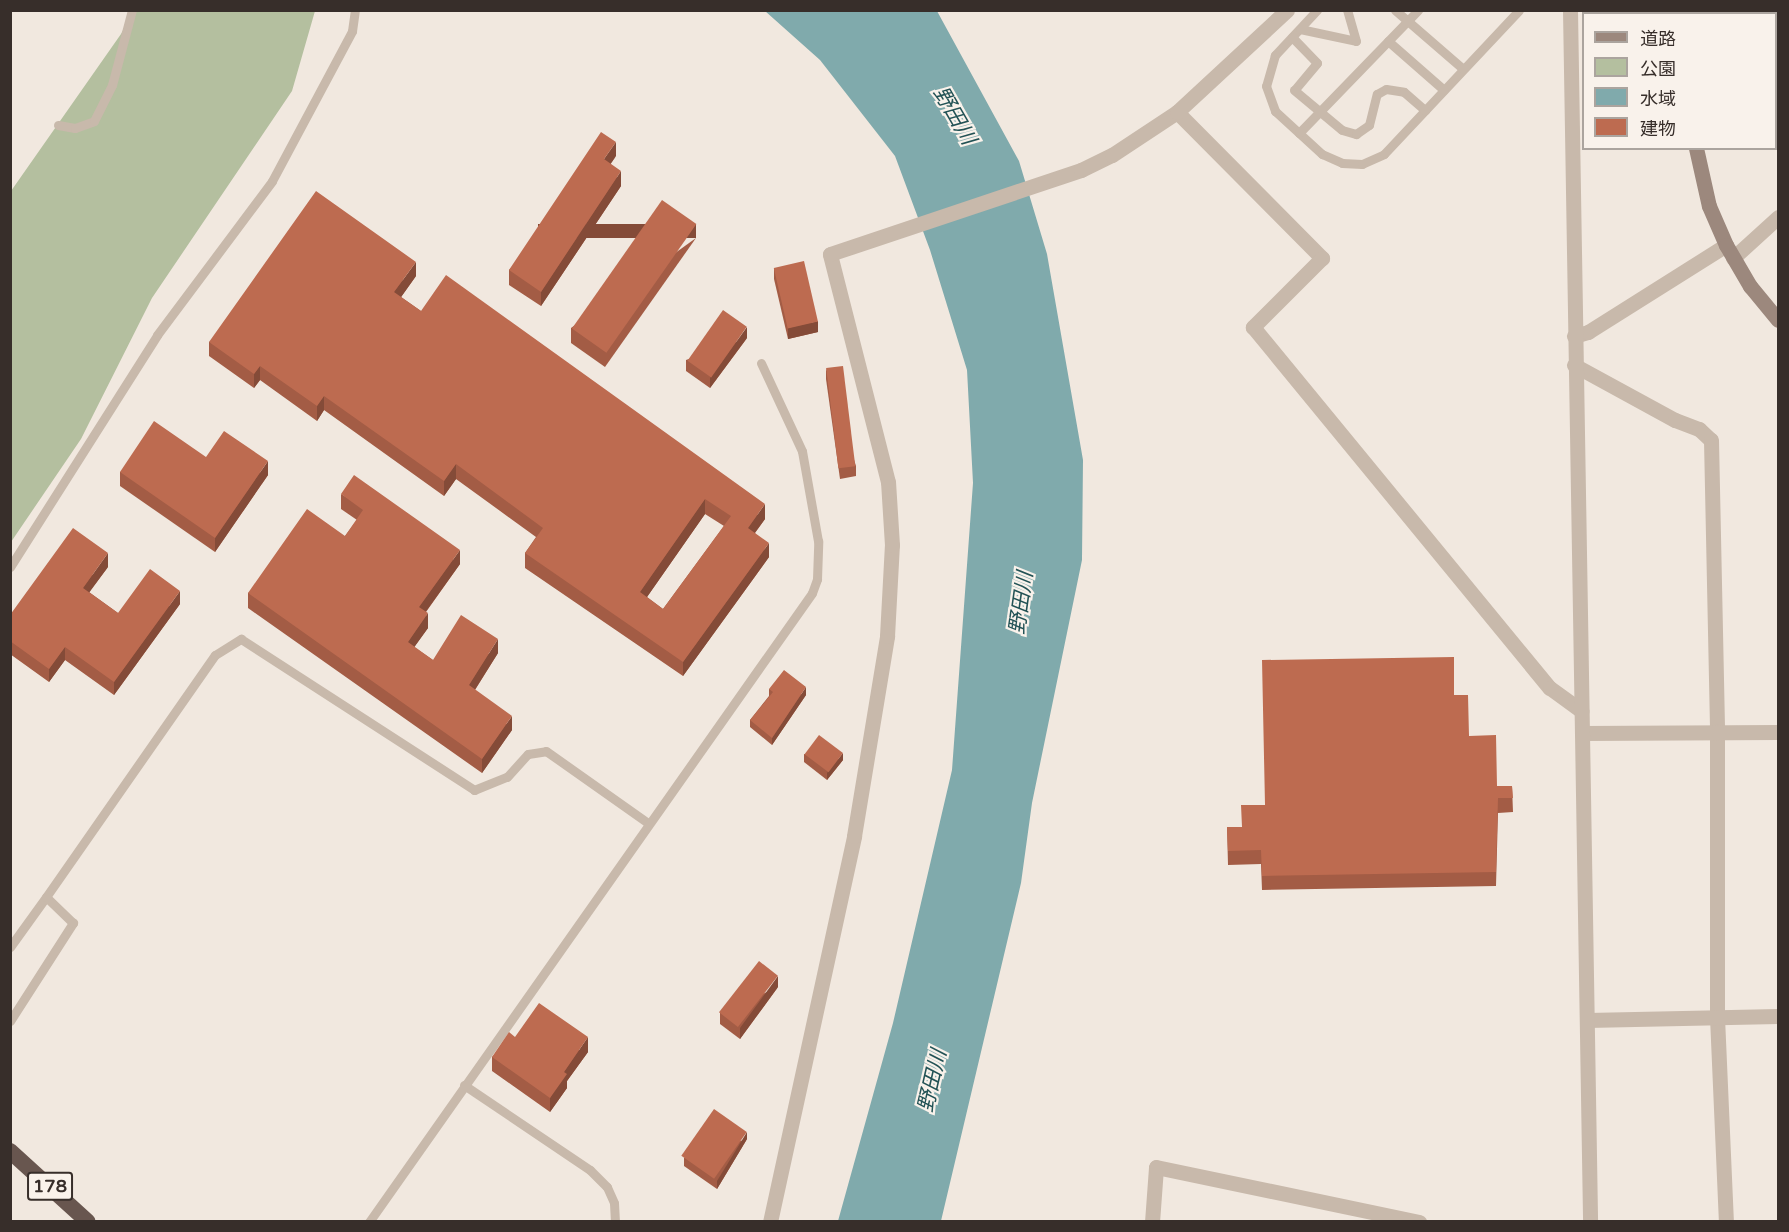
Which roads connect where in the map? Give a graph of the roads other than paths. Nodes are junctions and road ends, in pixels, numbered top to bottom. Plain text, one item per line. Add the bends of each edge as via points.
1 (132, 10) edge
2 (355, 10) edge
3 (1287, 10) edge
4 (1317, 10) edge
5 (1347, 10) edge
6 (1395, 10) edge
7 (1418, 10) edge
8 (1519, 10) edge
9 (1570, 10) edge
10 (1408, 21) junction
11 (1300, 29) junction
12 (1292, 37) junction
13 (1388, 41) junction
14 (1463, 69) junction
15 (1444, 90) junction
16 (1425, 110) junction
17 (1177, 112) junction
18 (1319, 112) junction
19 (58, 125) dead end
20 (1299, 133) junction
21 (1696, 150) edge
22 (1779, 217) edge
23 (1729, 252) junction
24 (1777, 316) edge
25 (1574, 336) junction
26 (761, 363) dead end
27 (1574, 365) junction
28 (10, 567) edge
29 (1582, 711) junction
30 (1717, 731) junction
31 (1779, 732) edge
32 (1582, 733) junction
33 (648, 823) junction
34 (46, 897) junction
35 (10, 947) edge
36 (1779, 1016) edge
37 (1717, 1017) junction
38 (1587, 1020) junction
39 (10, 1021) edge
40 (464, 1085) junction
41 (10, 1150) edge
42 (88, 1221) edge
43 (369, 1221) edge
44 (615, 1221) edge
45 (770, 1221) edge
46 (1152, 1221) edge
47 (1419, 1221) edge
48 (1590, 1221) edge
49 (1726, 1221) edge

1 - 19 lane via 112,85 94,121 75,128
2 - 28 lane via 352,31 272,181 157,335
3 - 17 street
4 - 11 lane
5 - 11 lane via 1356,41
6 - 10 lane
7 - 10 lane
8 - 14 lane
9 - 25 street
10 - 13 lane
10 - 14 lane
11 - 12 lane
12 - 18 lane via 1317,63 1294,90
12 - 20 lane via 1275,55 1266,86 1275,111
13 - 15 lane
13 - 18 lane
14 - 15 lane
15 - 16 lane
16 - 18 lane via 1394,88 1377,94 1369,125 1356,134 1342,130
16 - 20 lane via 1384,154 1362,164 1342,163 1322,154
17 - 29 street via 1322,258 1253,327 1550,688
17 - 45 street via 1112,155 1081,170 830,254 888,482 892,545 887,636 855,836
18 - 20 lane
21 - 23 main road via 1709,206
22 - 23 street
23 - 24 main road
23 - 25 street via 1588,332
25 - 27 street
26 - 33 lane via 802,451 818,541 817,579 812,592
27 - 29 street
27 - 30 street via 1699,429 1711,440
29 - 32 street
30 - 31 street
30 - 32 street
30 - 37 street
32 - 38 street
33 - 34 lane via 546,751 528,754 507,777 474,790 241,639 215,655
33 - 40 lane
34 - 35 lane
34 - 39 lane via 73,923
36 - 37 street
37 - 38 street
37 - 49 street
38 - 48 street
40 - 43 lane
40 - 44 lane via 590,1170 607,1187 614,1203
41 - 42 highway, 178
46 - 47 street via 1156,1167

